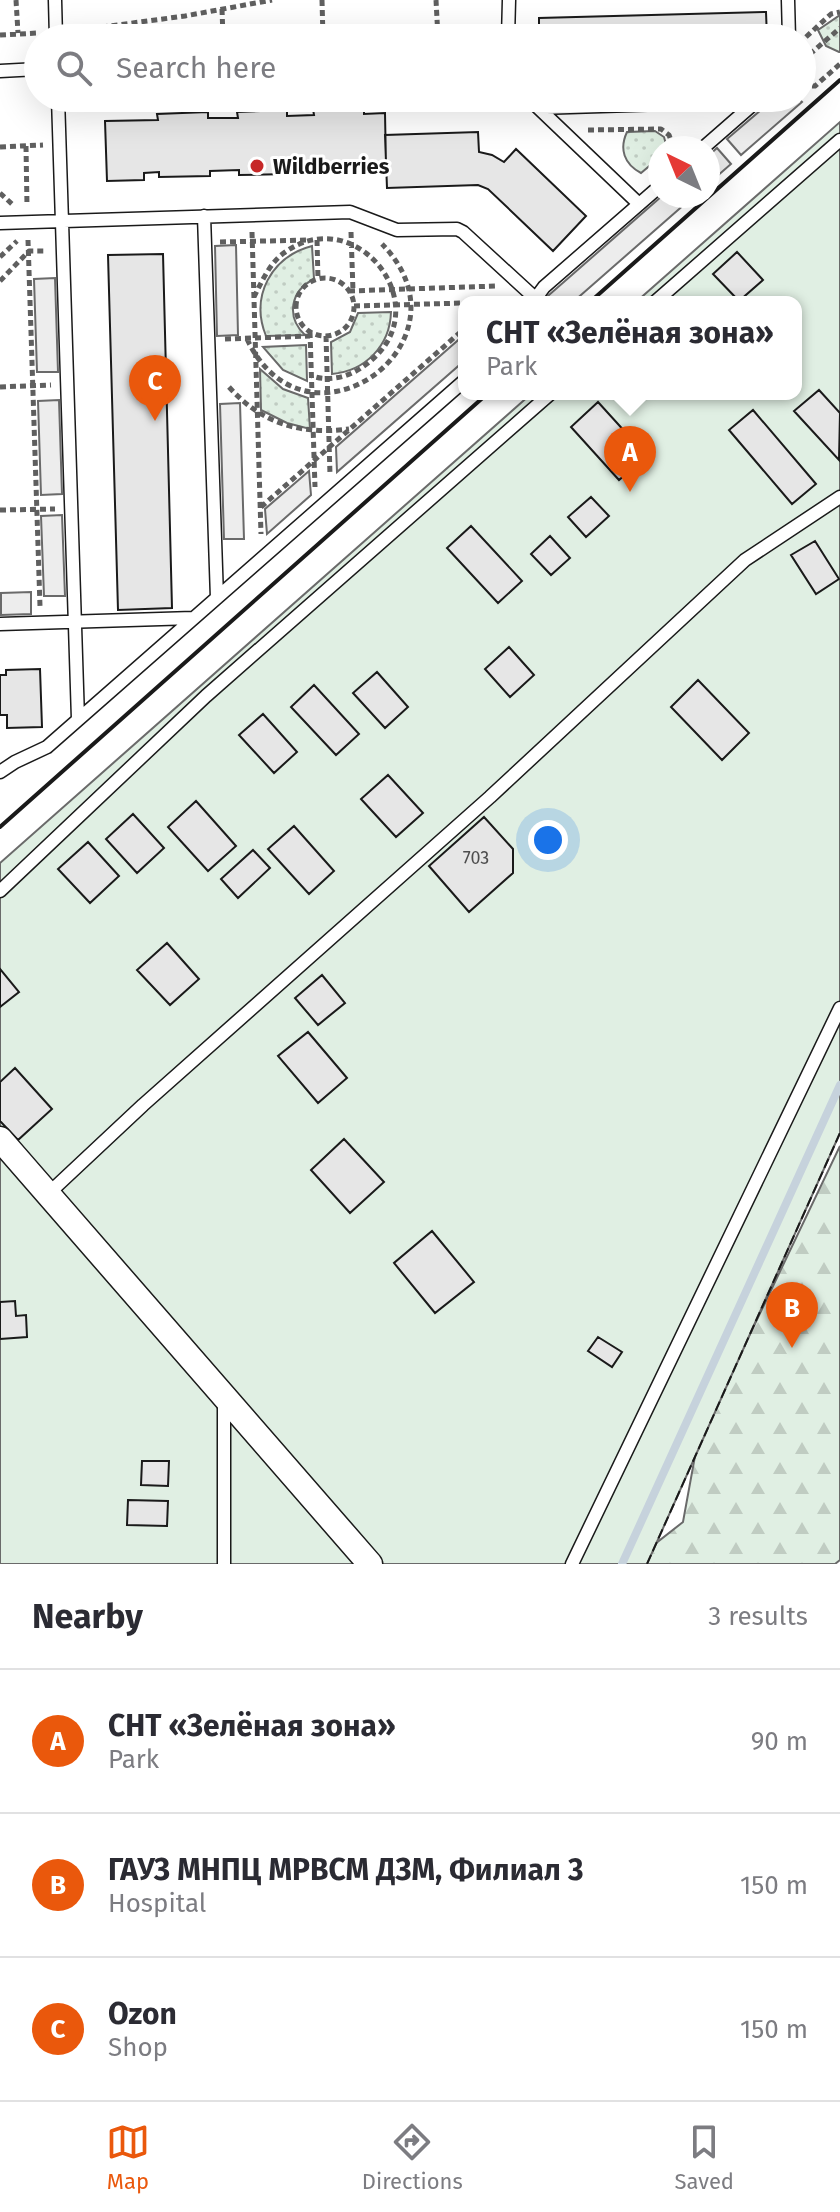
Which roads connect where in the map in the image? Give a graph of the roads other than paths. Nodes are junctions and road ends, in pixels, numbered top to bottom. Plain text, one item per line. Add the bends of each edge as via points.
1 (55, 0) edge
2 (509, 0) edge
3 (788, 0) edge
4 (56, 24) edge
5 (508, 24) edge
6 (789, 24) edge
7 (24, 70) edge
8 (0, 71) edge
9 (58, 112) edge
10 (543, 112) edge
11 (744, 112) edge
12 (717, 136) edge
13 (840, 140) edge
14 (648, 196) edge
15 (639, 204) junction
16 (204, 216) junction
17 (62, 221) junction
18 (0, 223) edge
19 (531, 296) edge
20 (538, 296) edge
21 (662, 296) edge
22 (458, 386) edge
23 (543, 400) edge
24 (840, 497) edge
25 (217, 598) junction
26 (193, 618) junction
27 (74, 621) junction
28 (0, 624) edge
29 (78, 719) junction
30 (1, 771) edge
31 (0, 891) edge
32 (840, 1008) edge
33 (0, 1139) edge
34 (48, 1194) junction
35 (224, 1396) junction
36 (224, 1564) edge
37 (370, 1564) edge
38 (572, 1564) edge

1 - 4 lane
2 - 5 lane
3 - 6 lane
7 - 8 lane
9 - 17 lane
10 - 15 lane
11 - 12 lane
13 - 21 lane
14 - 15 lane
15 - 20 lane
16 - 17 lane
16 - 19 lane via 346,212 397,230 457,229
16 - 25 lane
17 - 18 lane
17 - 27 lane
22 - 25 lane
23 - 31 lane via 206,696
24 - 34 lane via 745,560
25 - 26 lane
26 - 27 lane
26 - 29 lane
27 - 28 lane
27 - 29 lane
29 - 30 lane via 47,747
32 - 38 lane
33 - 34 street
34 - 35 street
35 - 36 lane
35 - 37 street

